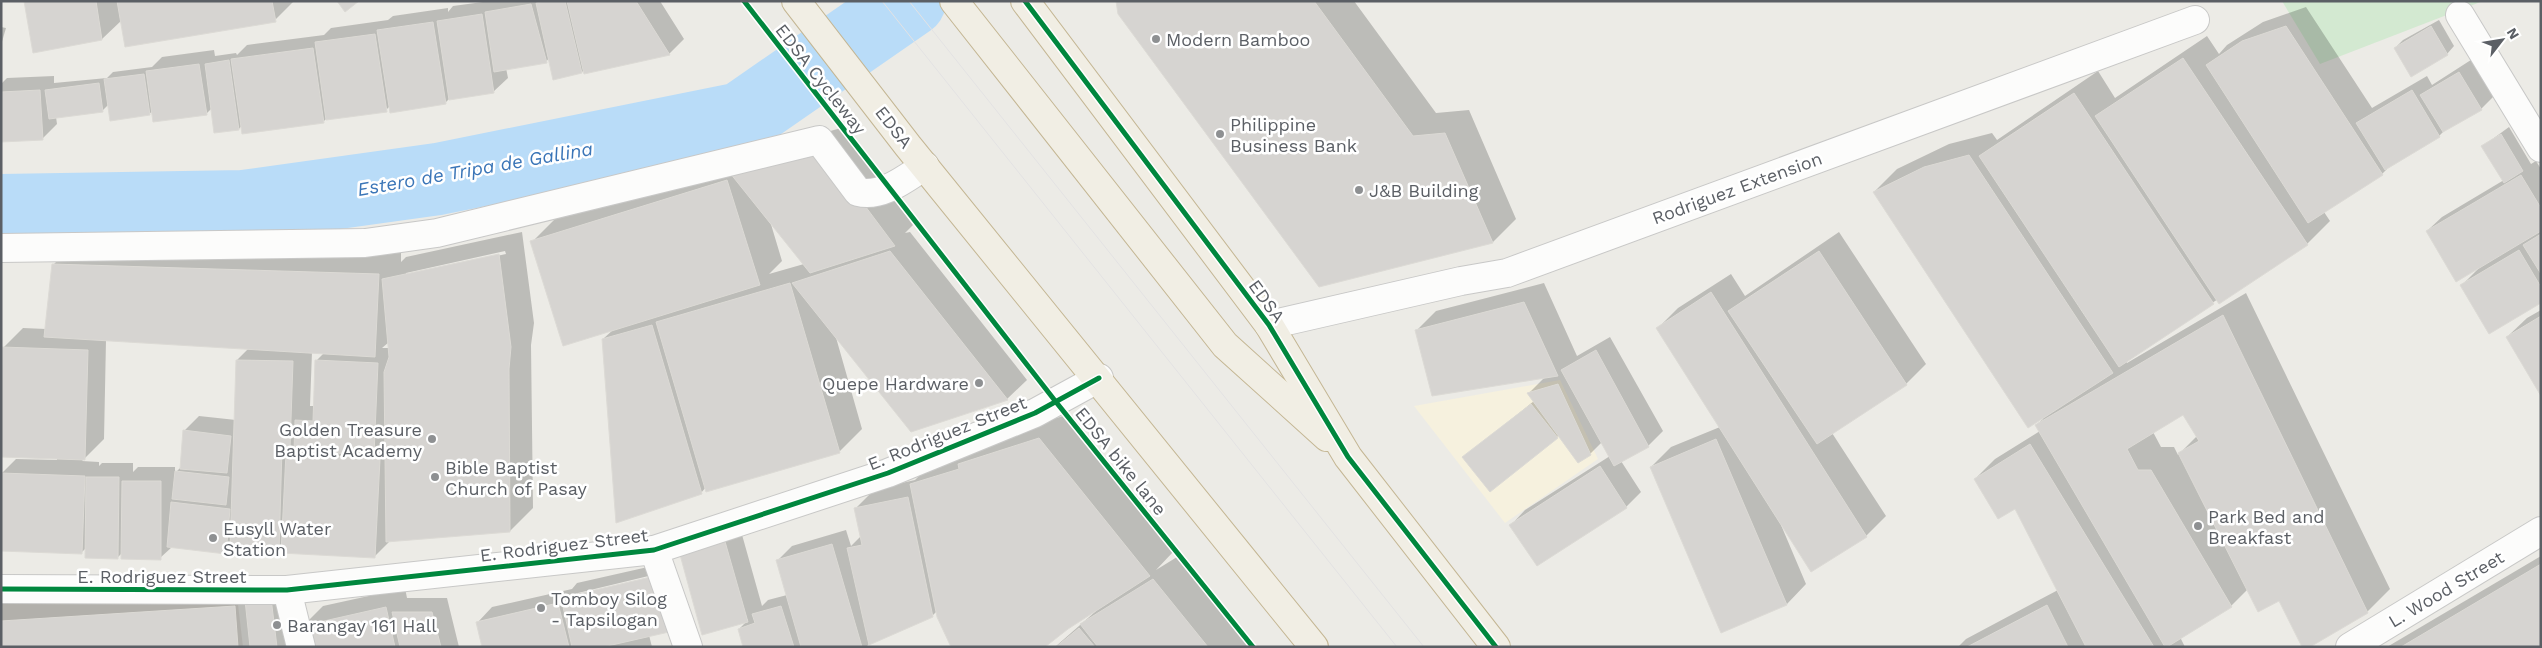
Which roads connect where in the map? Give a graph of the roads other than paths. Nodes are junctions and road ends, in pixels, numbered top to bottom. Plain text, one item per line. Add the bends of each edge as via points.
1 (796, 1) edge
2 (954, 1) edge
3 (1025, 1) edge
4 (2460, 15) dead end
5 (2195, 20) dead end
6 (2541, 148) edge
7 (917, 156) junction
8 (1, 248) edge
9 (1269, 325) junction
10 (1099, 378) junction
11 (1348, 457) junction
12 (2541, 530) edge
13 (654, 550) junction
14 (1, 589) edge
15 (288, 590) junction
16 (301, 647) edge
17 (688, 647) edge
18 (1314, 647) edge
19 (1496, 647) edge
20 (2350, 647) edge

1 - 7 highway, EDSA
2 - 11 highway via 1225,345
3 - 9 highway, EDSA
4 - 6 street
5 - 9 street, Rodriguez Extension via 1507,273
7 - 8 street via 889,188 865,194 858,192 819,140 437,233 365,243
7 - 10 highway, EDSA
9 - 11 highway, EDSA
10 - 13 street, E. Rodriguez Street via 1035,413 888,473
10 - 18 highway, EDSA
11 - 19 highway, EDSA
12 - 20 street, L. Wood Street
13 - 15 street, E. Rodriguez Street
13 - 17 street
14 - 15 street, E. Rodriguez Street
15 - 16 street

